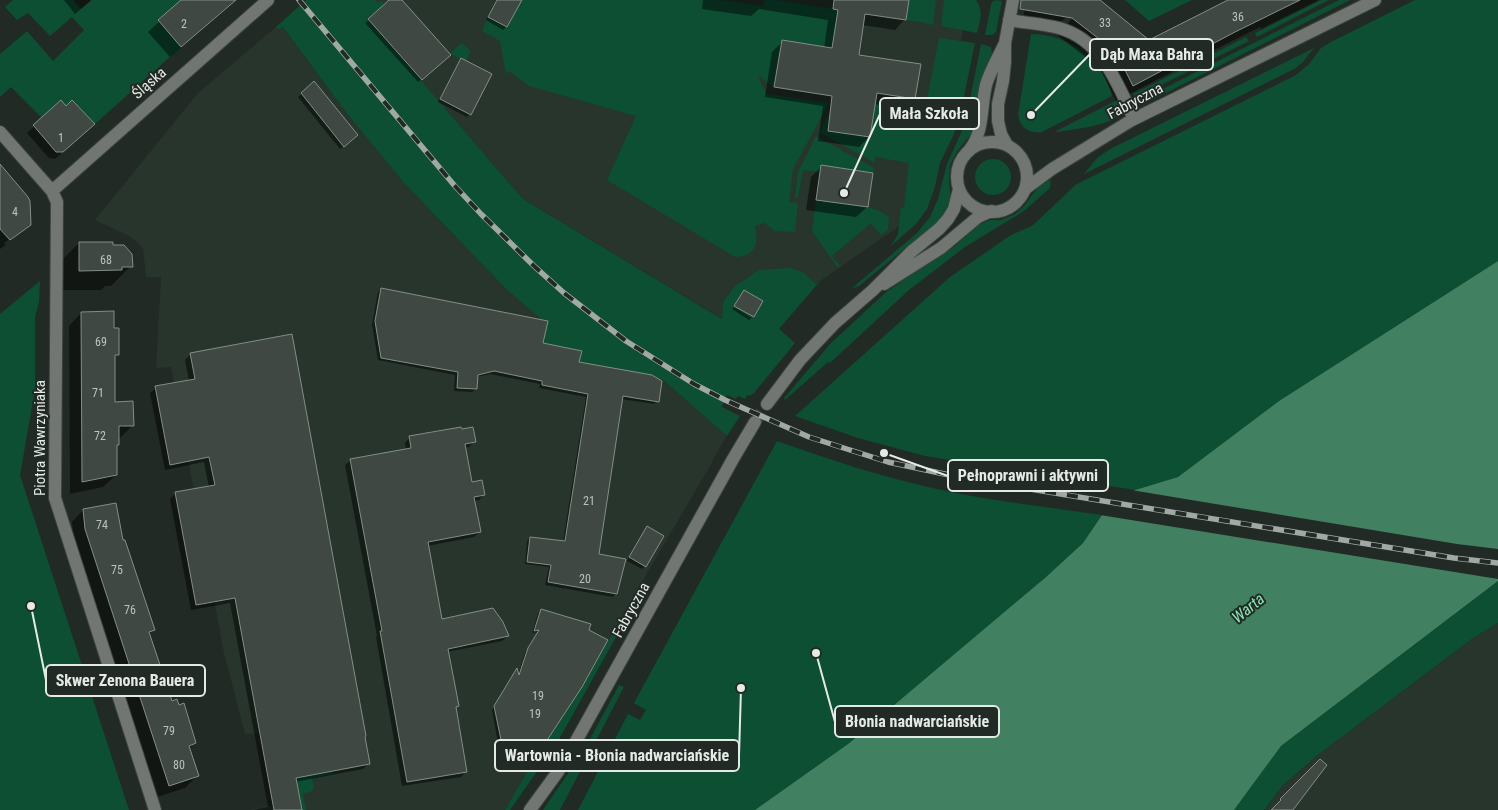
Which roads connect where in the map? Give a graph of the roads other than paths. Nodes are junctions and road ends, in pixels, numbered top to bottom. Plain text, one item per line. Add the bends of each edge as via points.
1 (268, 0) edge
2 (1013, 0) edge
3 (1374, 0) edge
4 (1010, 20) junction
5 (1005, 43) junction
6 (1134, 119) junction
7 (0, 132) edge
8 (1007, 145) junction
9 (970, 149) junction
10 (959, 189) junction
11 (1025, 189) junction
12 (52, 190) junction
13 (991, 211) junction
14 (873, 290) junction
15 (767, 404) tunnel mouth
16 (755, 422) tunnel mouth
17 (155, 810) edge
18 (530, 810) edge

1 - 12 street, Śląska
2 - 4 street
3 - 6 street, Fabryczna
4 - 5 street
4 - 6 street via 1060,29 1088,43 1108,66
5 - 8 street via 998,121
5 - 9 street via 987,83 976,141
6 - 11 street, Fabryczna
7 - 12 street
8 - 9 street via 988,142
8 - 11 street via 1016,151 1025,165
9 - 10 street via 958,167
10 - 13 street via 971,204
10 - 14 street via 948,219
11 - 13 street via 1013,205
12 - 17 street, Piotra Wawrzyniaka via 57,202 55,498
13 - 14 street via 972,220 941,248
14 - 15 street via 818,340
16 - 18 street, Fabryczna via 570,752

